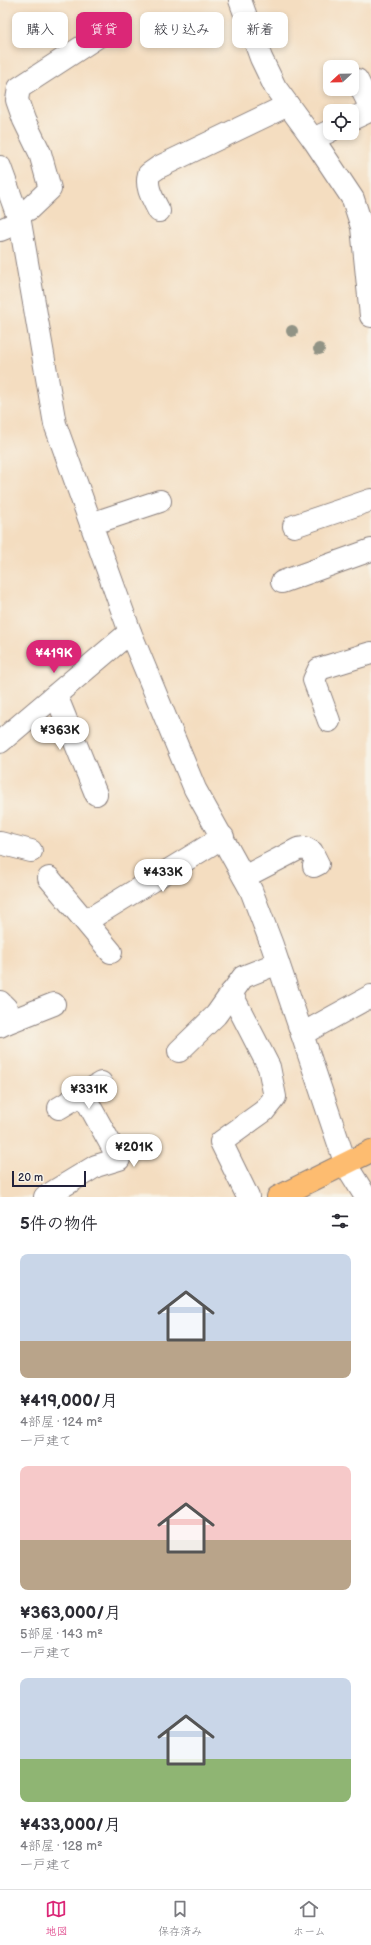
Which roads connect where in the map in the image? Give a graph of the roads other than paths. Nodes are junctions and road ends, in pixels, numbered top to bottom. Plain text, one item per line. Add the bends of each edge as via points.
1 (240, 0) edge
2 (80, 48) edge
3 (359, 84) edge
4 (288, 104) junction
5 (371, 109) edge
6 (359, 116) edge
7 (322, 135) edge
8 (0, 167) edge
9 (159, 211) dead end
10 (12, 223) edge
11 (371, 316) edge
12 (371, 500) edge
13 (160, 501) dead end
14 (91, 524) junction
15 (294, 526) dead end
16 (371, 550) edge
17 (282, 582) dead end
18 (130, 632) junction
19 (371, 653) edge
20 (56, 695) junction
21 (329, 721) dead end
22 (0, 742) edge
23 (96, 794) dead end
24 (223, 837) junction
25 (0, 843) edge
26 (31, 851) dead end
27 (314, 866) dead end
28 (244, 877) junction
29 (49, 878) dead end
30 (86, 921) junction
31 (111, 952) dead end
32 (278, 963) junction
33 (231, 993) junction
34 (371, 996) edge
35 (0, 1002) edge
36 (54, 1004) dead end
37 (3, 1024) edge
38 (302, 1034) junction
39 (179, 1051) dead end
40 (59, 1108) dead end
41 (371, 1151) edge
42 (346, 1165) junction
43 (45, 1197) edge
44 (248, 1197) edge
45 (278, 1197) edge
46 (366, 1197) edge

1 - 4 street via 261,58 275,87
2 - 10 street via 19,88 16,100 40,153 50,189
3 - 5 street
4 - 7 street
4 - 9 street via 148,174 146,181
5 - 6 street
7 - 11 street via 353,199 362,227
8 - 10 street
10 - 14 street via 55,424
12 - 15 street
13 - 14 street
14 - 18 street
16 - 17 street
18 - 20 street
18 - 24 street via 195,789
19 - 21 street via 319,669 314,680
20 - 22 street
20 - 23 street
24 - 28 street
24 - 30 street
25 - 26 street
27 - 28 street via 318,864 312,852 305,848 298,849
28 - 32 street
29 - 30 street
30 - 31 street
32 - 33 street via 243,977
32 - 38 street
33 - 39 street via 216,1015
33 - 44 street via 269,1067 275,1097 264,1111 221,1142
34 - 38 street
35 - 37 street via 6,1008
36 - 37 street
38 - 42 street
40 - 43 street via 92,1089 119,1159 96,1166
41 - 42 main road
42 - 45 main road
42 - 46 street

